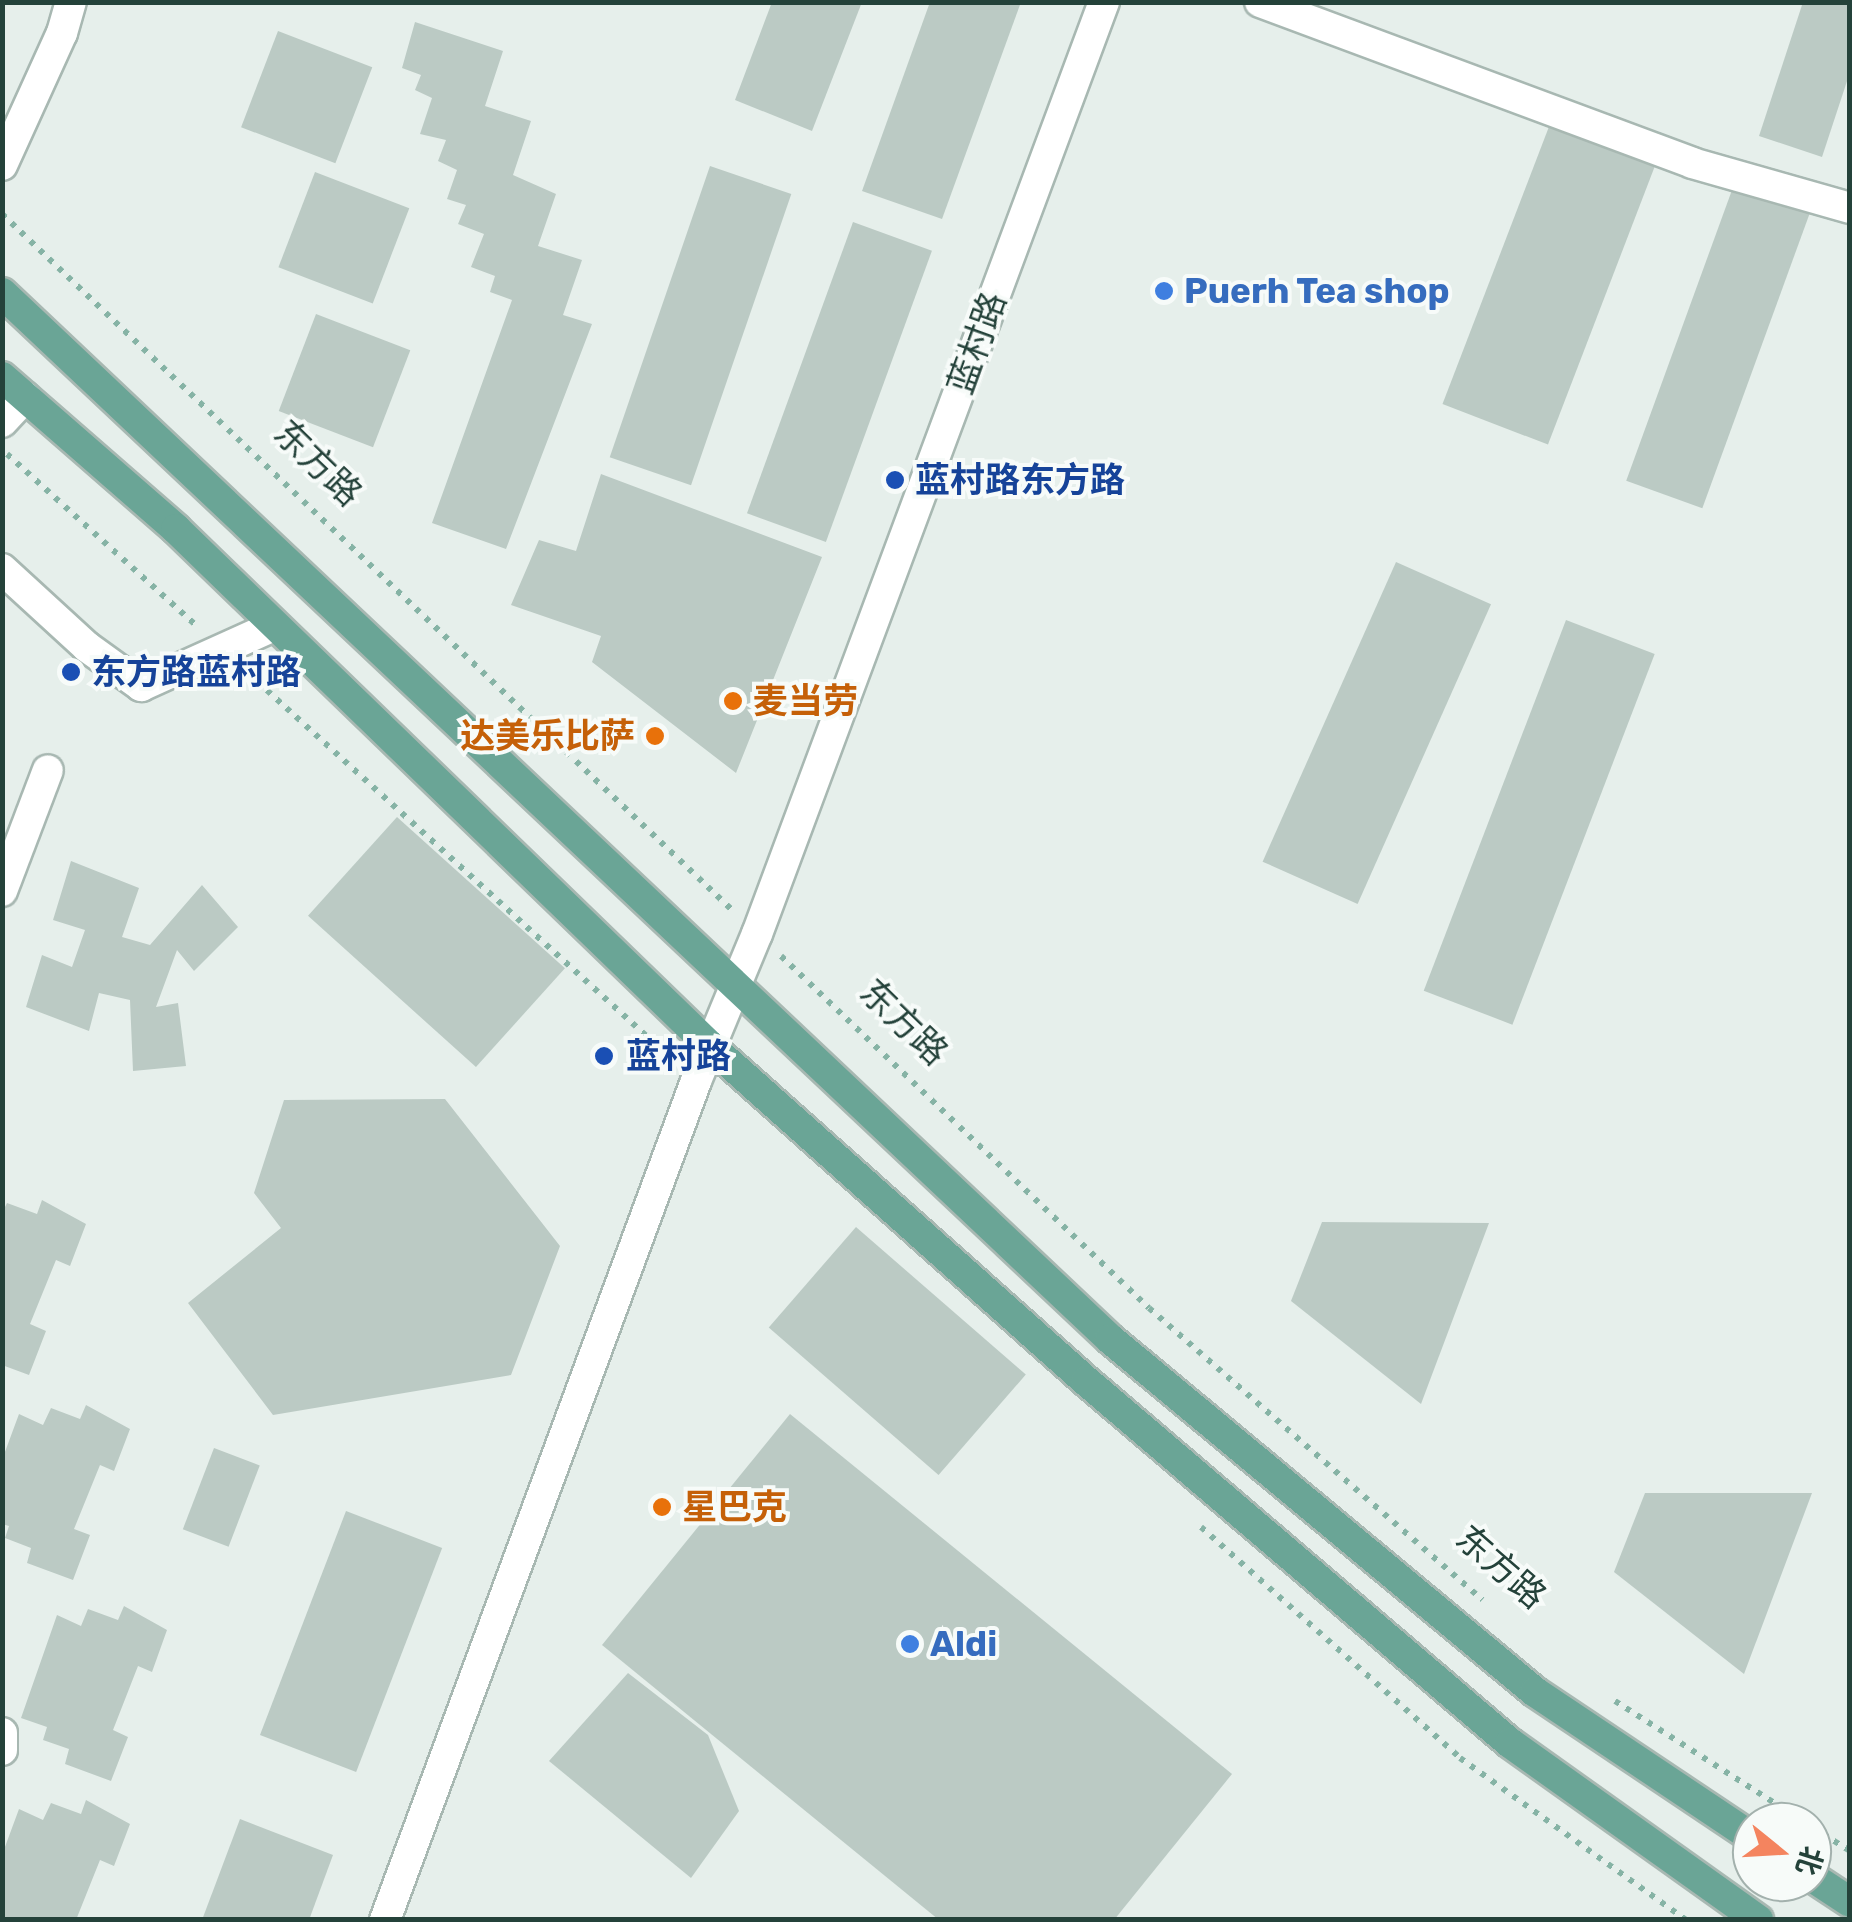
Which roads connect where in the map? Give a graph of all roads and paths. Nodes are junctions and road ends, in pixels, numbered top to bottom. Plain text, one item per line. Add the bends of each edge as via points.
1 (71, 2) edge
2 (1104, 2) edge
3 (1260, 2) edge
4 (2, 165) edge
5 (1850, 208) edge
6 (2, 214) edge
7 (2, 292) edge
8 (14, 387) edge
9 (2, 422) edge
10 (2, 569) edge
11 (274, 626) junction
12 (48, 770) dead end
13 (2, 891) edge
14 (757, 934) junction
15 (735, 986) junction
16 (710, 1046) junction
17 (1490, 1607) dead end
18 (1613, 1700) dead end
19 (2, 1732) edge
20 (2, 1750) edge
21 (1773, 1802) edge
22 (1732, 1824) edge
23 (385, 1920) edge
24 (1758, 1920) edge

1 - 4 street
2 - 14 street, 蓝村路
3 - 5 street via 1692,163
6 - 14 path, 东方路
7 - 15 main road, 东方路
8 - 9 street
8 - 11 main road via 176,529
10 - 11 street via 141,686
11 - 16 main road
12 - 13 street
14 - 15 street, 蓝村路
14 - 17 path, 东方路 via 1149,1308
15 - 16 street, 蓝村路
15 - 22 main road, 东方路 via 1110,1339 1535,1692
16 - 23 street, 蓝村路
16 - 24 main road via 1086,1381 1510,1743
18 - 21 path
19 - 20 street

